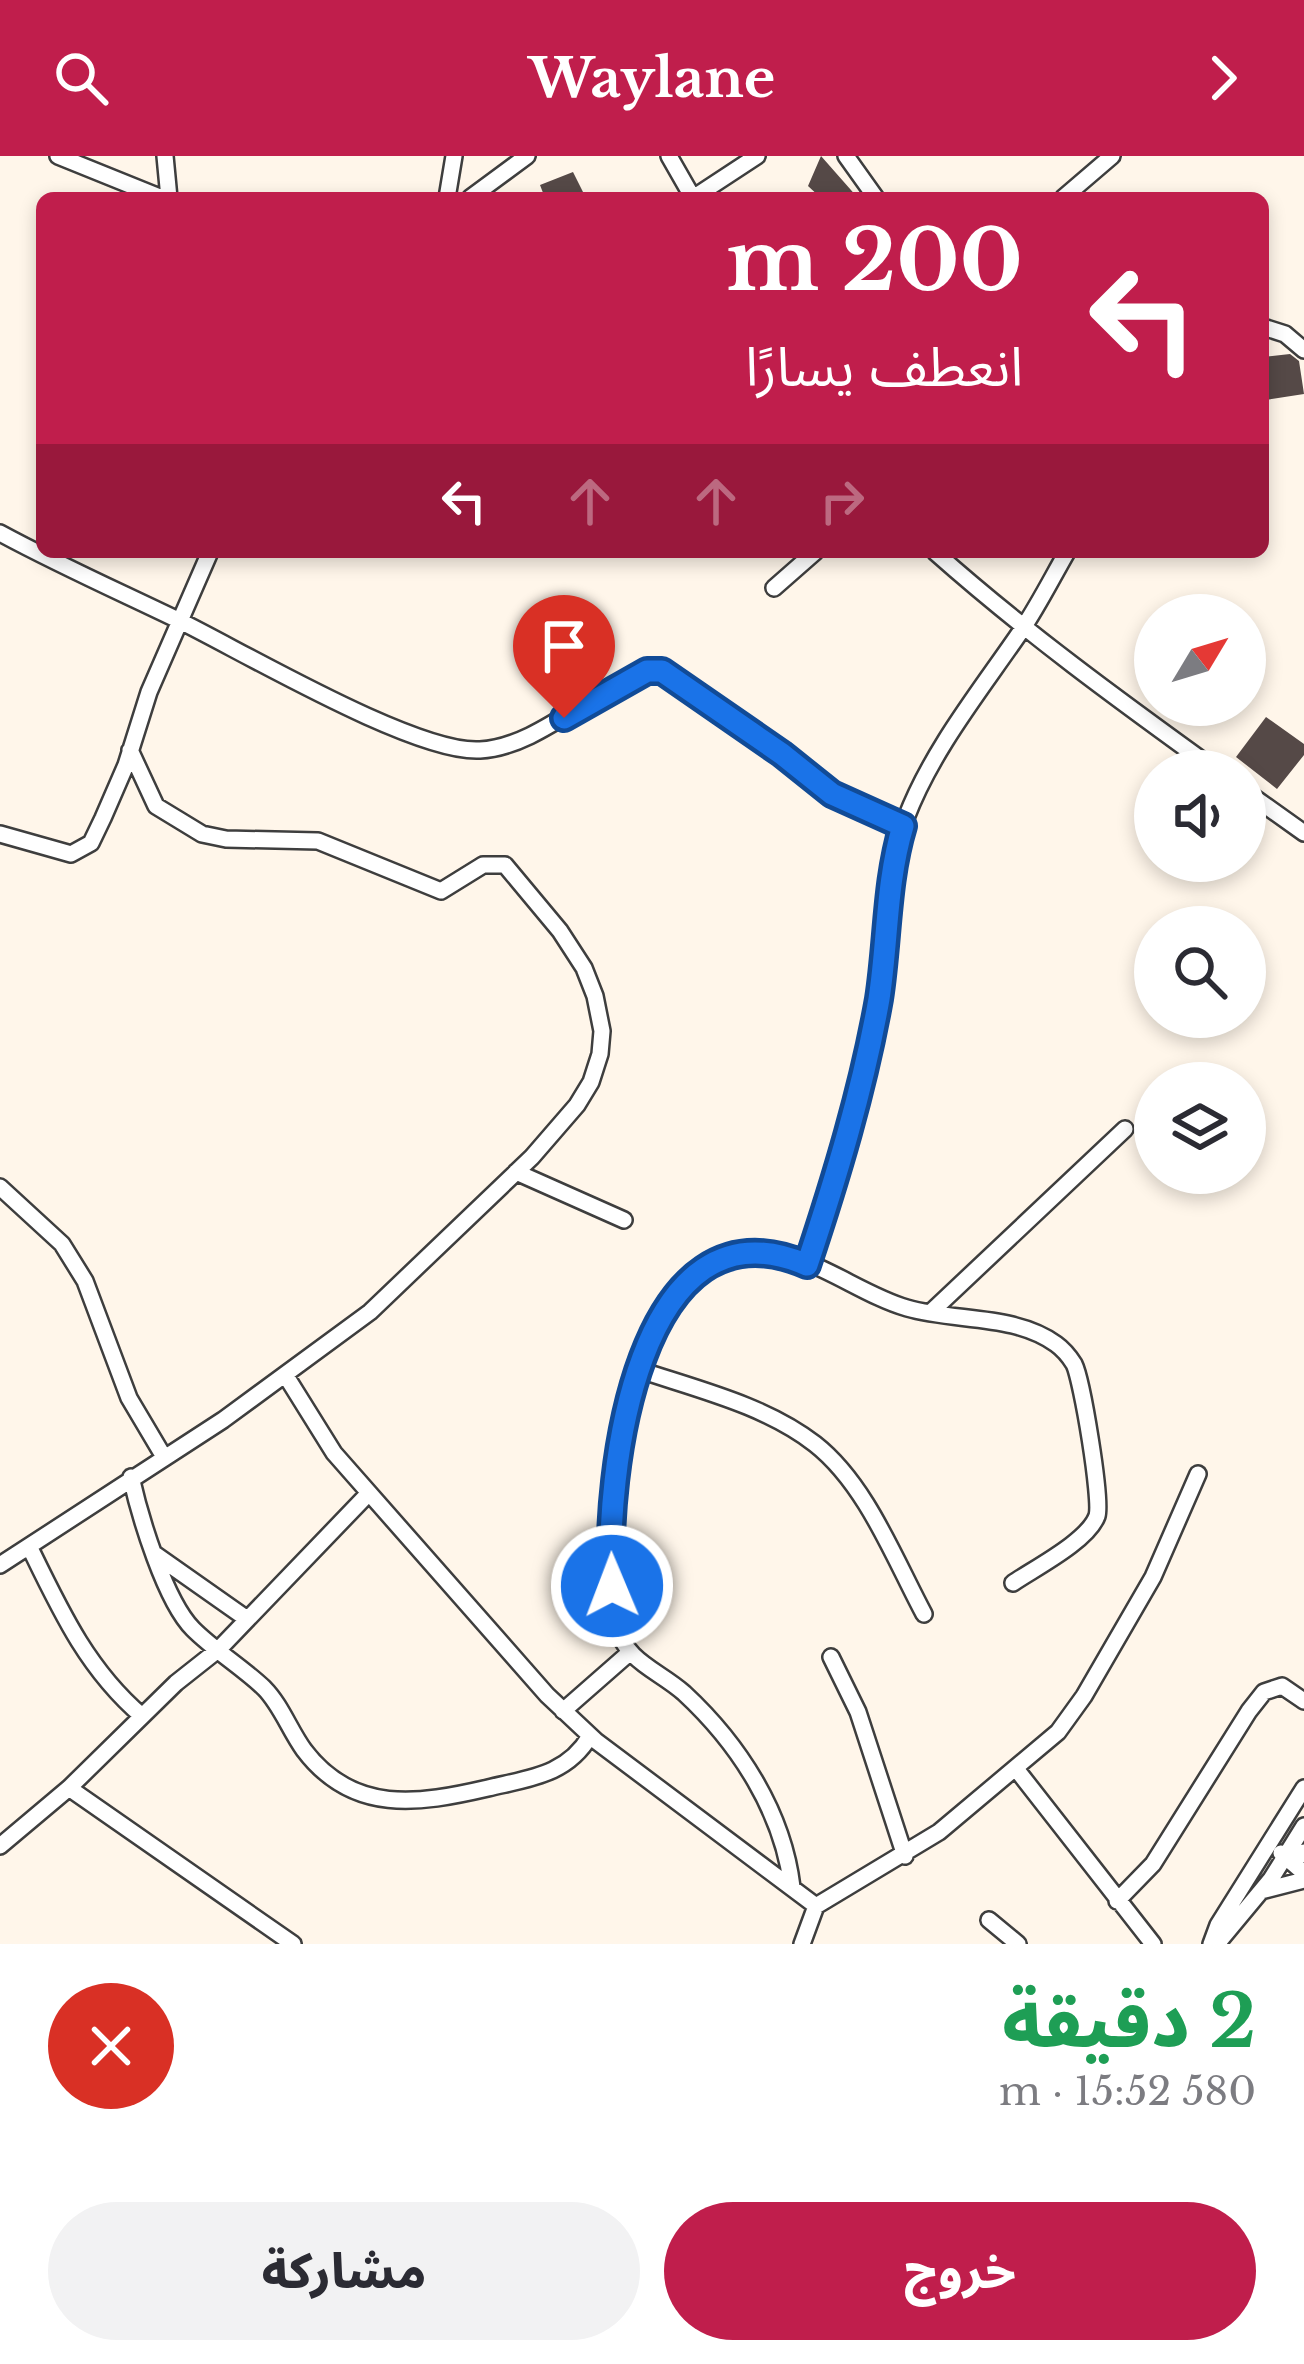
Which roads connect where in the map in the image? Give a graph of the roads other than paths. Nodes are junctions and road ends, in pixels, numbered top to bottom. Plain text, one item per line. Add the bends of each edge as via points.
1 (58, 156) edge
2 (165, 156) edge
3 (454, 156) edge
4 (527, 156) edge
5 (669, 156) edge
6 (757, 156) edge
7 (846, 156) edge
8 (1112, 156) edge
9 (151, 192) edge
10 (166, 192) edge
11 (448, 192) edge
12 (478, 192) edge
13 (690, 192) edge
14 (702, 192) edge
15 (873, 192) edge
16 (1070, 192) edge
17 (1269, 329) edge
18 (1304, 350) edge
19 (0, 533) edge
20 (36, 553) edge
21 (46, 558) edge
22 (207, 558) edge
23 (808, 558) edge
24 (942, 558) edge
25 (1063, 558) edge
26 (774, 588) dead end
27 (179, 620) junction
28 (1022, 629) junction
29 (130, 750) junction
30 (1188, 750) edge
31 (1266, 806) edge
32 (903, 826) junction
33 (1304, 833) edge
34 (0, 834) edge
35 (1125, 1129) dead end
36 (516, 1172) junction
37 (0, 1187) edge
38 (624, 1220) dead end
39 (807, 1265) junction
40 (930, 1313) junction
41 (638, 1369) junction
42 (286, 1376) junction
43 (164, 1457) junction
44 (1198, 1474) dead end
45 (131, 1478) junction
46 (368, 1494) junction
47 (30, 1548) junction
48 (154, 1554) junction
49 (0, 1565) edge
50 (1013, 1583) dead end
51 (924, 1614) dead end
52 (247, 1619) junction
53 (219, 1649) junction
54 (628, 1654) junction
55 (831, 1657) dead end
56 (1304, 1701) edge
57 (562, 1711) junction
58 (142, 1716) junction
59 (590, 1736) junction
60 (1017, 1770) junction
61 (69, 1788) junction
62 (1304, 1788) edge
63 (1304, 1826) edge
64 (1272, 1839) junction
65 (0, 1846) edge
66 (1297, 1853) edge
67 (905, 1856) junction
68 (1304, 1877) edge
69 (792, 1887) junction
70 (1261, 1892) junction
71 (1117, 1900) junction
72 (816, 1906) junction
73 (989, 1920) dead end
74 (293, 1944) edge
75 (802, 1944) edge
76 (1018, 1944) edge
77 (1153, 1944) edge
78 (1214, 1944) edge

1 - 9 street
2 - 10 street
3 - 11 street
4 - 12 street
5 - 13 street
6 - 14 street
7 - 15 street
8 - 16 street
17 - 18 street
19 - 20 street
21 - 27 street
22 - 27 street
23 - 26 street
24 - 28 street
25 - 28 street
27 - 29 street
27 - 32 street via 456,750 485,751 533,736 647,671 662,671 832,794
28 - 30 street
28 - 32 street via 931,766
29 - 34 street via 83,850 71,854
29 - 36 street via 156,806 202,834 318,841 432,890 483,865 514,871 584,968 602,1031 577,1106
31 - 33 street
32 - 39 street via 879,998
35 - 40 street
36 - 38 street
36 - 42 street via 370,1312
37 - 43 street via 62,1244 85,1281 129,1398
39 - 40 street
39 - 41 street via 754,1251 716,1263 681,1290
40 - 50 street via 1024,1328 1063,1349 1076,1368 1097,1515
41 - 51 street via 776,1420 817,1446 855,1490
41 - 54 street via 612,1488 615,1621
42 - 43 street
42 - 46 street
43 - 45 street
44 - 60 street via 1153,1576 1084,1696
45 - 47 street
45 - 48 street
46 - 52 street
46 - 57 street
47 - 49 street
47 - 58 street via 80,1649
48 - 52 street
48 - 53 street via 183,1617
52 - 53 street
53 - 58 street
53 - 59 street via 271,1696 308,1755 338,1784 374,1798 405,1802 536,1777 579,1756
54 - 57 street
54 - 69 street via 681,1690 742,1759 767,1801
55 - 67 street via 858,1712
56 - 71 street via 1282,1686 1264,1692 1153,1864
57 - 59 street
58 - 61 street
59 - 69 street
60 - 67 street
60 - 71 street
61 - 65 street
61 - 74 street
62 - 64 street
63 - 66 street
64 - 66 street
64 - 78 street
66 - 68 street
66 - 70 street
67 - 72 street
68 - 70 street
69 - 72 street
70 - 78 street
71 - 77 street
72 - 75 street
73 - 76 street

